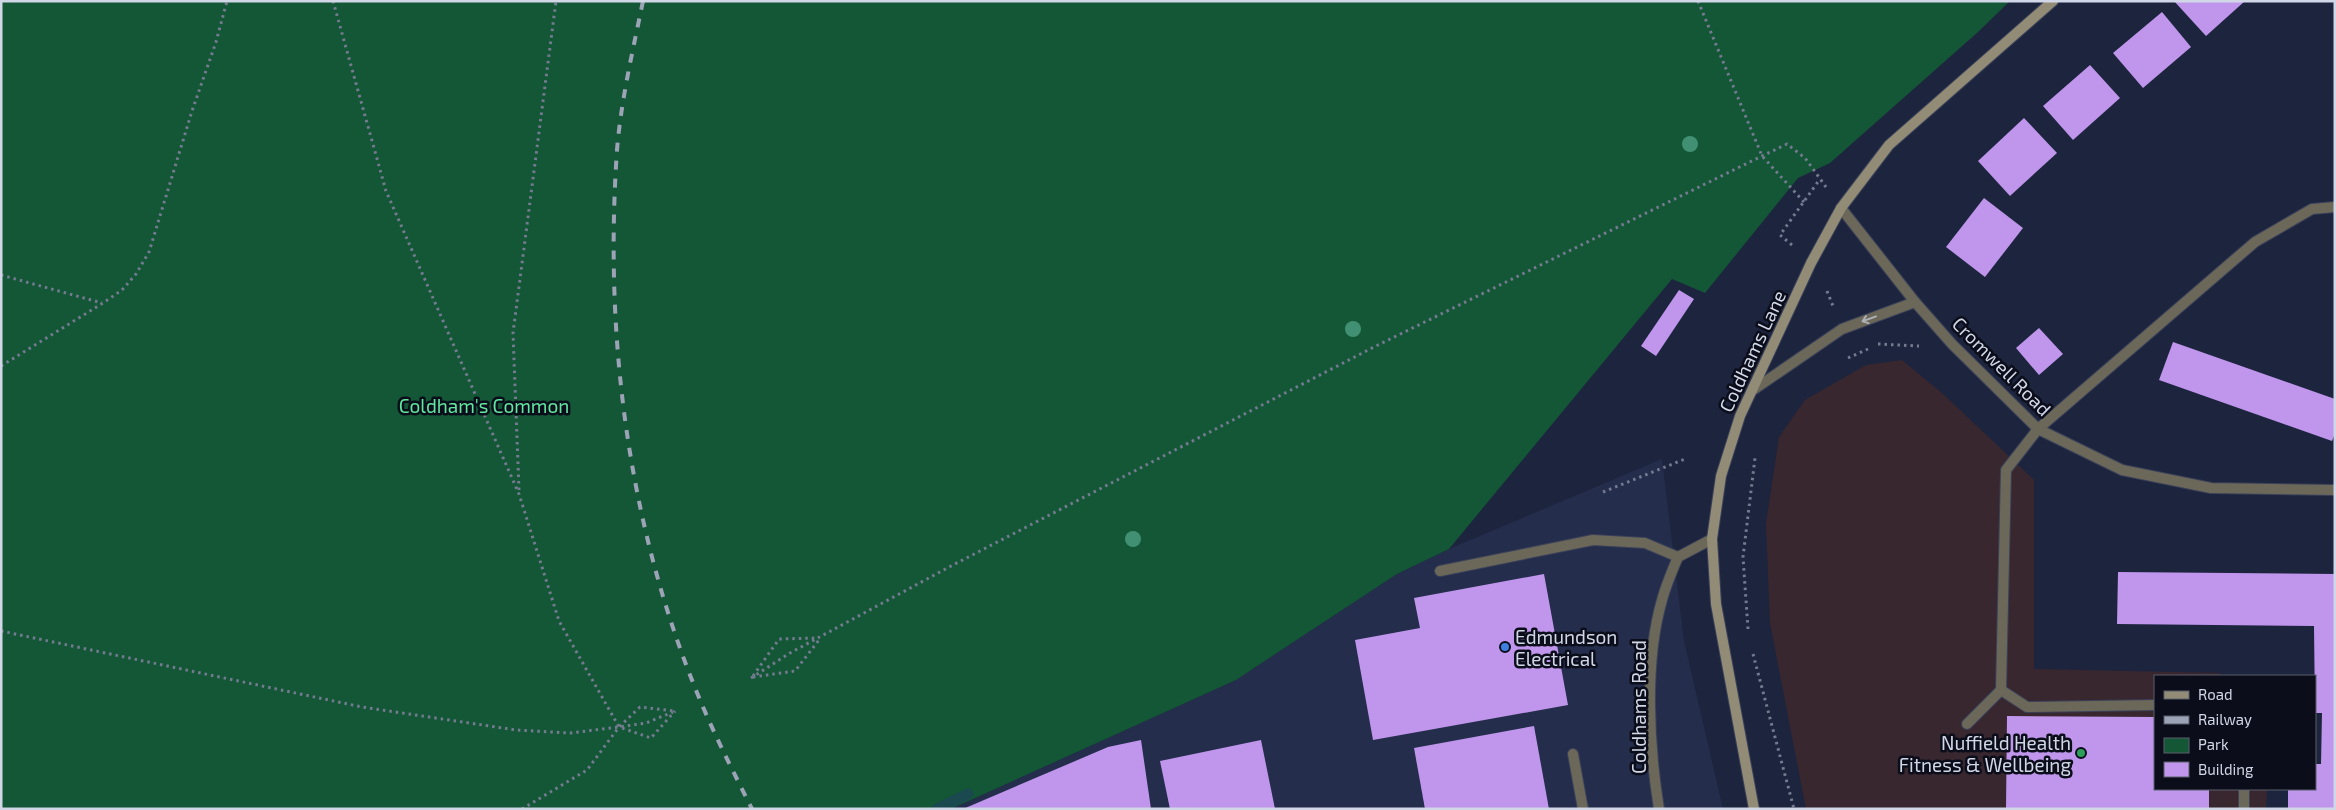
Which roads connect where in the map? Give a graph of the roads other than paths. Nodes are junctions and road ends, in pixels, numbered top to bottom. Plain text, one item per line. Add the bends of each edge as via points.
1 (2053, 1) edge
2 (2335, 207) edge
3 (1841, 208) junction
4 (1914, 302) junction
5 (1753, 390) junction
6 (2038, 429) junction
7 (2335, 490) edge
8 (1712, 539) junction
9 (1678, 557) junction
10 (1440, 571) dead end
11 (2001, 690) junction
12 (2154, 705) edge
13 (1967, 724) dead end
14 (1573, 754) dead end
15 (2244, 790) edge
16 (1583, 809) edge
17 (1658, 809) edge
18 (1754, 809) edge
19 (2244, 809) edge

1 - 3 street, Coldhams Lane via 1889,145
2 - 6 street via 2312,209 2254,242
3 - 4 street, Cromwell Road
3 - 5 street, Coldhams Lane
4 -> 5 street via 1842,329
4 - 6 street, Cromwell Road
5 - 8 street, Coldhams Lane via 1740,416 1721,476
6 - 7 street, Cromwell Road via 2122,470 2211,488
6 - 11 street via 2006,470
8 - 9 street
8 - 18 street, Coldhams Lane via 1716,604
9 - 10 street via 1645,543 1593,540
9 - 17 street, Coldhams Road via 1662,600 1652,650 1651,757
11 - 12 street via 2027,707
11 - 13 street
14 - 16 street
15 - 19 street

